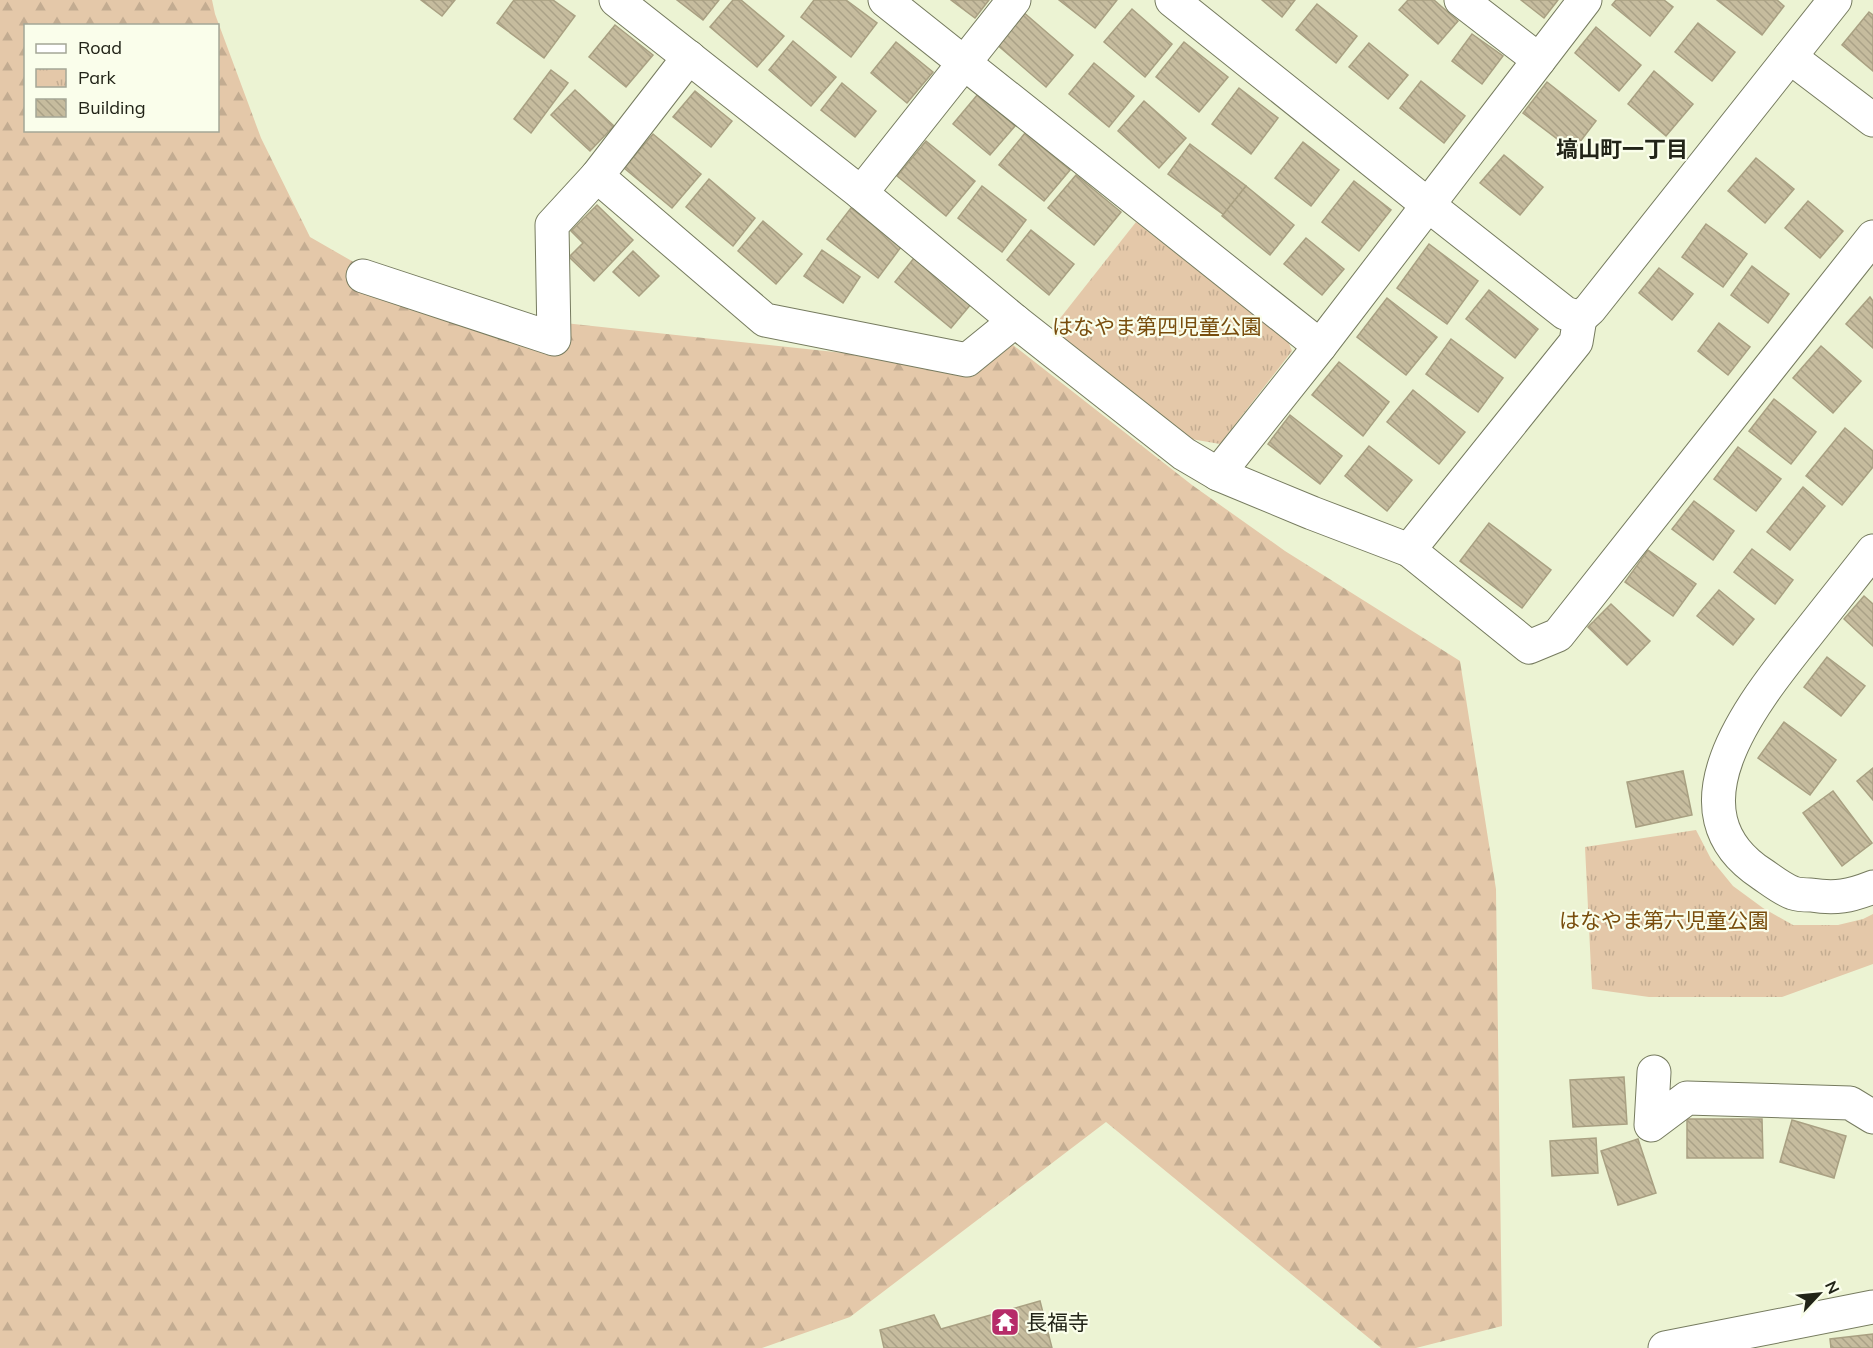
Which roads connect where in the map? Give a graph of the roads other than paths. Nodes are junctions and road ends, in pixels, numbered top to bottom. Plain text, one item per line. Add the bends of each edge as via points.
1 (616, 0) edge
2 (885, 0) edge
3 (1014, 0) edge
4 (1172, 0) edge
5 (1461, 0) edge
6 (1585, 0) edge
7 (1835, 0) edge
8 (688, 57) junction
9 (1790, 57) junction
10 (1539, 60) junction
11 (964, 63) junction
12 (1873, 120) edge
13 (597, 176) junction
14 (861, 193) junction
15 (1428, 206) junction
16 (1873, 237) edge
17 (363, 276) dead end
18 (1580, 318) junction
19 (1015, 321) junction
20 (1320, 346) junction
21 (1218, 474) junction
22 (1409, 550) junction
23 (1873, 551) edge
24 (1873, 887) edge
25 (1654, 1072) dead end
26 (1873, 1117) edge
27 (1873, 1307) edge
28 (1665, 1348) edge

1 - 8 street
2 - 11 street
3 - 11 street
4 - 15 street
5 - 10 street
6 - 10 street
7 - 9 street
8 - 13 street
8 - 14 street
9 - 12 street
9 - 18 street
10 - 15 street
11 - 14 street
11 - 20 street
13 - 17 street via 552,225 554,339
13 - 19 street via 765,321 967,360
14 - 19 street
15 - 18 street via 1565,313
15 - 20 street
16 - 22 street via 1558,635 1529,647
18 - 22 street via 1576,342
19 - 21 street via 1184,454
20 - 21 street
21 - 22 street
23 - 24 street via 1742,722 1726,758 1718,792 1720,817 1728,840 1746,864 1771,880 1793,893 1829,898
25 - 26 street via 1651,1125 1687,1098 1850,1103
27 - 28 street

